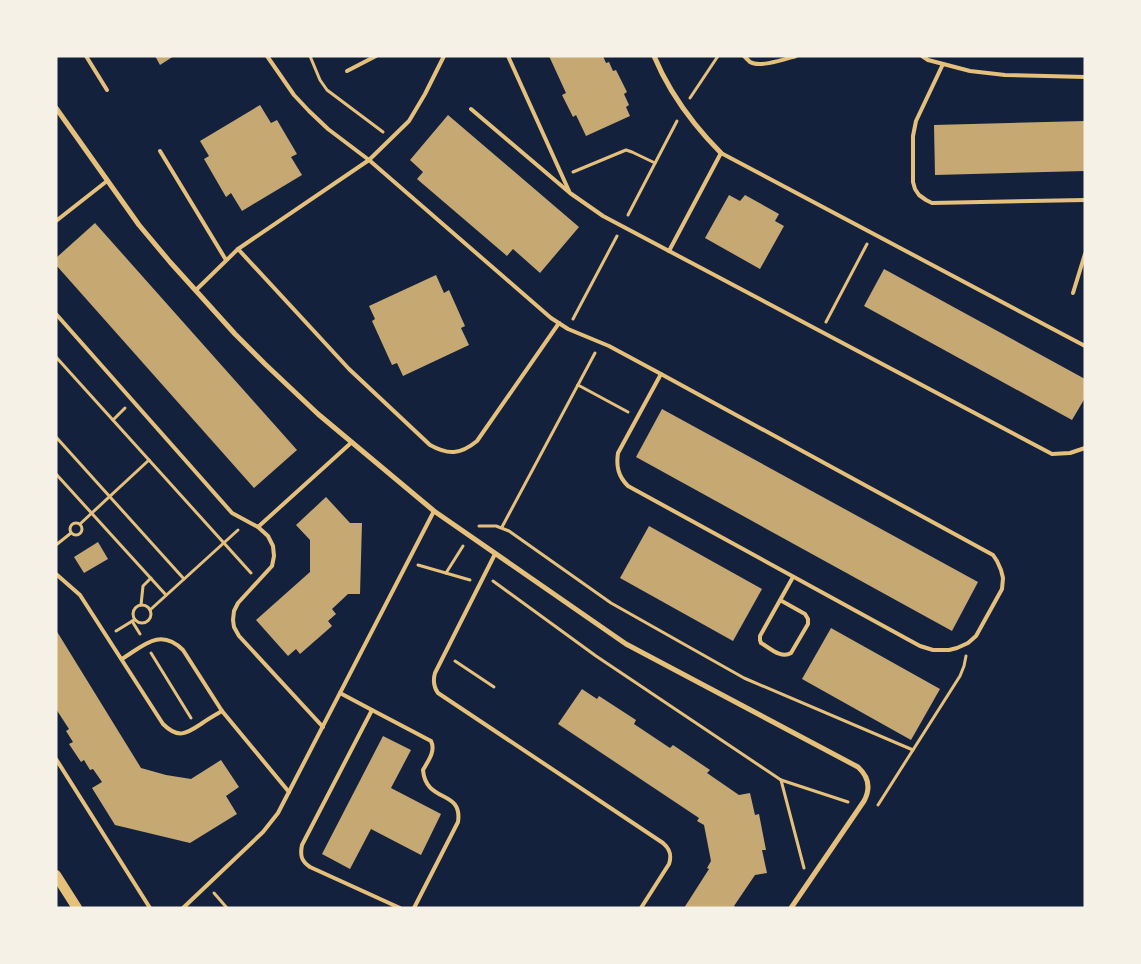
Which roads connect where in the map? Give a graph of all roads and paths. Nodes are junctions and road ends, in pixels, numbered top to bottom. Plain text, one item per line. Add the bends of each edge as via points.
1 (86, 56) edge
2 (268, 56) edge
3 (310, 56) edge
4 (376, 56) edge
5 (444, 56) edge
6 (508, 56) edge
7 (654, 56) edge
8 (718, 56) edge
9 (744, 56) edge
10 (796, 56) edge
11 (922, 56) edge
12 (943, 64) junction
13 (347, 70) dead end
14 (1085, 77) edge
15 (107, 90) dead end
16 (56, 108) edge
17 (471, 109) dead end
18 (683, 109) junction
19 (392, 138) junction
20 (160, 152) dead end
21 (721, 153) junction
22 (369, 160) junction
23 (655, 164) dead end
24 (562, 177) junction
25 (107, 181) junction
26 (570, 193) junction
27 (1085, 200) edge
28 (56, 221) edge
29 (872, 234) junction
30 (238, 249) junction
31 (669, 252) junction
32 (1085, 254) edge
33 (226, 260) junction
34 (196, 290) junction
35 (1073, 292) dead end
36 (56, 314) edge
37 (559, 324) junction
38 (821, 332) junction
39 (601, 342) junction
40 (1085, 346) edge
41 (56, 357) edge
42 (660, 374) junction
43 (578, 385) junction
44 (637, 417) junction
45 (56, 437) edge
46 (352, 442) junction
47 (1085, 448) edge
48 (150, 460) junction
49 (56, 474) edge
50 (110, 496) junction
51 (434, 511) junction
52 (92, 513) junction
53 (247, 521) junction
54 (80, 524) junction
55 (258, 527) junction
56 (502, 527) junction
57 (71, 533) junction
58 (469, 536) junction
59 (224, 542) junction
60 (56, 545) edge
61 (495, 554) junction
62 (408, 562) junction
63 (446, 573) junction
64 (56, 574) edge
65 (485, 575) junction
66 (793, 576) junction
67 (151, 578) junction
68 (184, 579) junction
69 (258, 581) junction
70 (480, 583) junction
71 (166, 595) junction
72 (780, 600) junction
73 (141, 605) junction
74 (150, 610) junction
75 (133, 620) junction
76 (107, 636) junction
77 (968, 643) junction
78 (146, 644) junction
79 (444, 654) junction
80 (122, 659) junction
81 (494, 687) dead end
82 (340, 693) junction
83 (372, 710) junction
84 (222, 711) junction
85 (196, 727) junction
86 (323, 727) junction
87 (913, 750) junction
88 (56, 759) edge
89 (781, 780) junction
90 (289, 792) junction
91 (861, 806) junction
92 (56, 875) edge
93 (808, 884) junction
94 (207, 885) junction
95 (77, 908) edge
96 (150, 908) edge
97 (183, 908) edge
98 (227, 908) edge
99 (400, 908) edge
100 (414, 908) edge
101 (641, 908) edge
102 (791, 908) edge

1 - 15 lane
2 - 22 lane via 309,111
3 - 19 path via 327,90
4 - 13 lane
5 - 19 lane via 409,121
6 - 24 lane
7 - 18 street
8 - 18 path
9 - 10 lane via 750,62 762,64
11 - 12 lane
12 - 14 lane via 1005,75
12 - 27 lane via 914,129 913,182 919,195 932,203
16 - 25 street
17 - 26 lane
18 - 21 street
19 - 22 lane
20 - 33 lane
21 - 29 lane
21 - 31 lane
22 - 30 lane
22 - 37 lane
23 - 24 path via 626,150
24 - 26 lane
25 - 28 lane
25 - 34 street via 153,243
26 - 31 lane via 603,216
29 - 38 path
29 - 40 lane
30 - 33 lane
30 - 37 lane via 349,369 430,445 440,450 463,450 476,441
31 - 38 lane
32 - 35 lane
33 - 34 lane
34 - 46 street via 265,364
36 - 53 lane via 232,513
37 - 39 lane
38 - 47 lane via 1052,454
39 - 42 lane
39 - 43 path
41 - 48 path
42 - 44 lane
42 - 77 lane via 992,555 1001,570 1002,589 976,636
43 - 44 path
43 - 56 path
44 - 66 lane via 618,452 616,463 622,480
45 - 50 path
46 - 51 street
46 - 55 lane
48 - 50 path
48 - 59 path
49 - 52 path
50 - 52 path
50 - 68 path
51 - 58 street
51 - 62 lane
52 - 54 path
52 - 67 path
53 - 55 lane
53 - 59 path
54 - 57 path via 71,524
54 - 57 path via 82,530 79,534
55 - 69 lane via 268,536 274,556 272,566
56 - 58 path via 478,526
56 - 87 path via 612,603 744,678
57 - 60 path
58 - 61 street
58 - 63 path
59 - 68 path
59 - 69 path
61 - 65 lane
61 - 91 street via 626,644 858,767 869,785
62 - 63 path
62 - 82 lane
63 - 70 path
64 - 76 lane via 80,595
65 - 70 lane
65 - 89 path via 596,656
66 - 72 lane
66 - 77 lane via 920,646 942,651
67 - 71 path
67 - 73 path via 143,586
68 - 71 path
69 - 86 lane via 238,603 234,611 234,627
70 - 79 lane
71 - 74 path
72 - 72 lane via 806,614 808,619 791,653 785,656 760,640
73 - 74 path
73 - 75 path via 134,609
74 - 75 path via 151,615 144,624
75 - 76 path
75 - 78 path
76 - 80 lane
77 - 87 path via 962,671
78 - 80 lane
78 - 84 lane via 162,638 176,643
78 - 85 path
79 - 81 path
79 - 101 lane via 435,672 438,693 668,847 669,864
80 - 85 lane via 168,730 180,734
82 - 83 lane
82 - 86 lane
83 - 99 lane via 300,853 310,868
83 - 100 lane via 431,741 432,752 423,770 424,777 430,788 453,801 458,810 458,822
84 - 85 lane
84 - 90 lane
86 - 90 lane
87 - 91 path via 877,807 870,810
88 - 96 lane
89 - 91 path
89 - 93 path
90 - 94 lane via 269,826
91 - 93 street
92 - 95 main road
93 - 102 street
94 - 97 lane
94 - 98 path

